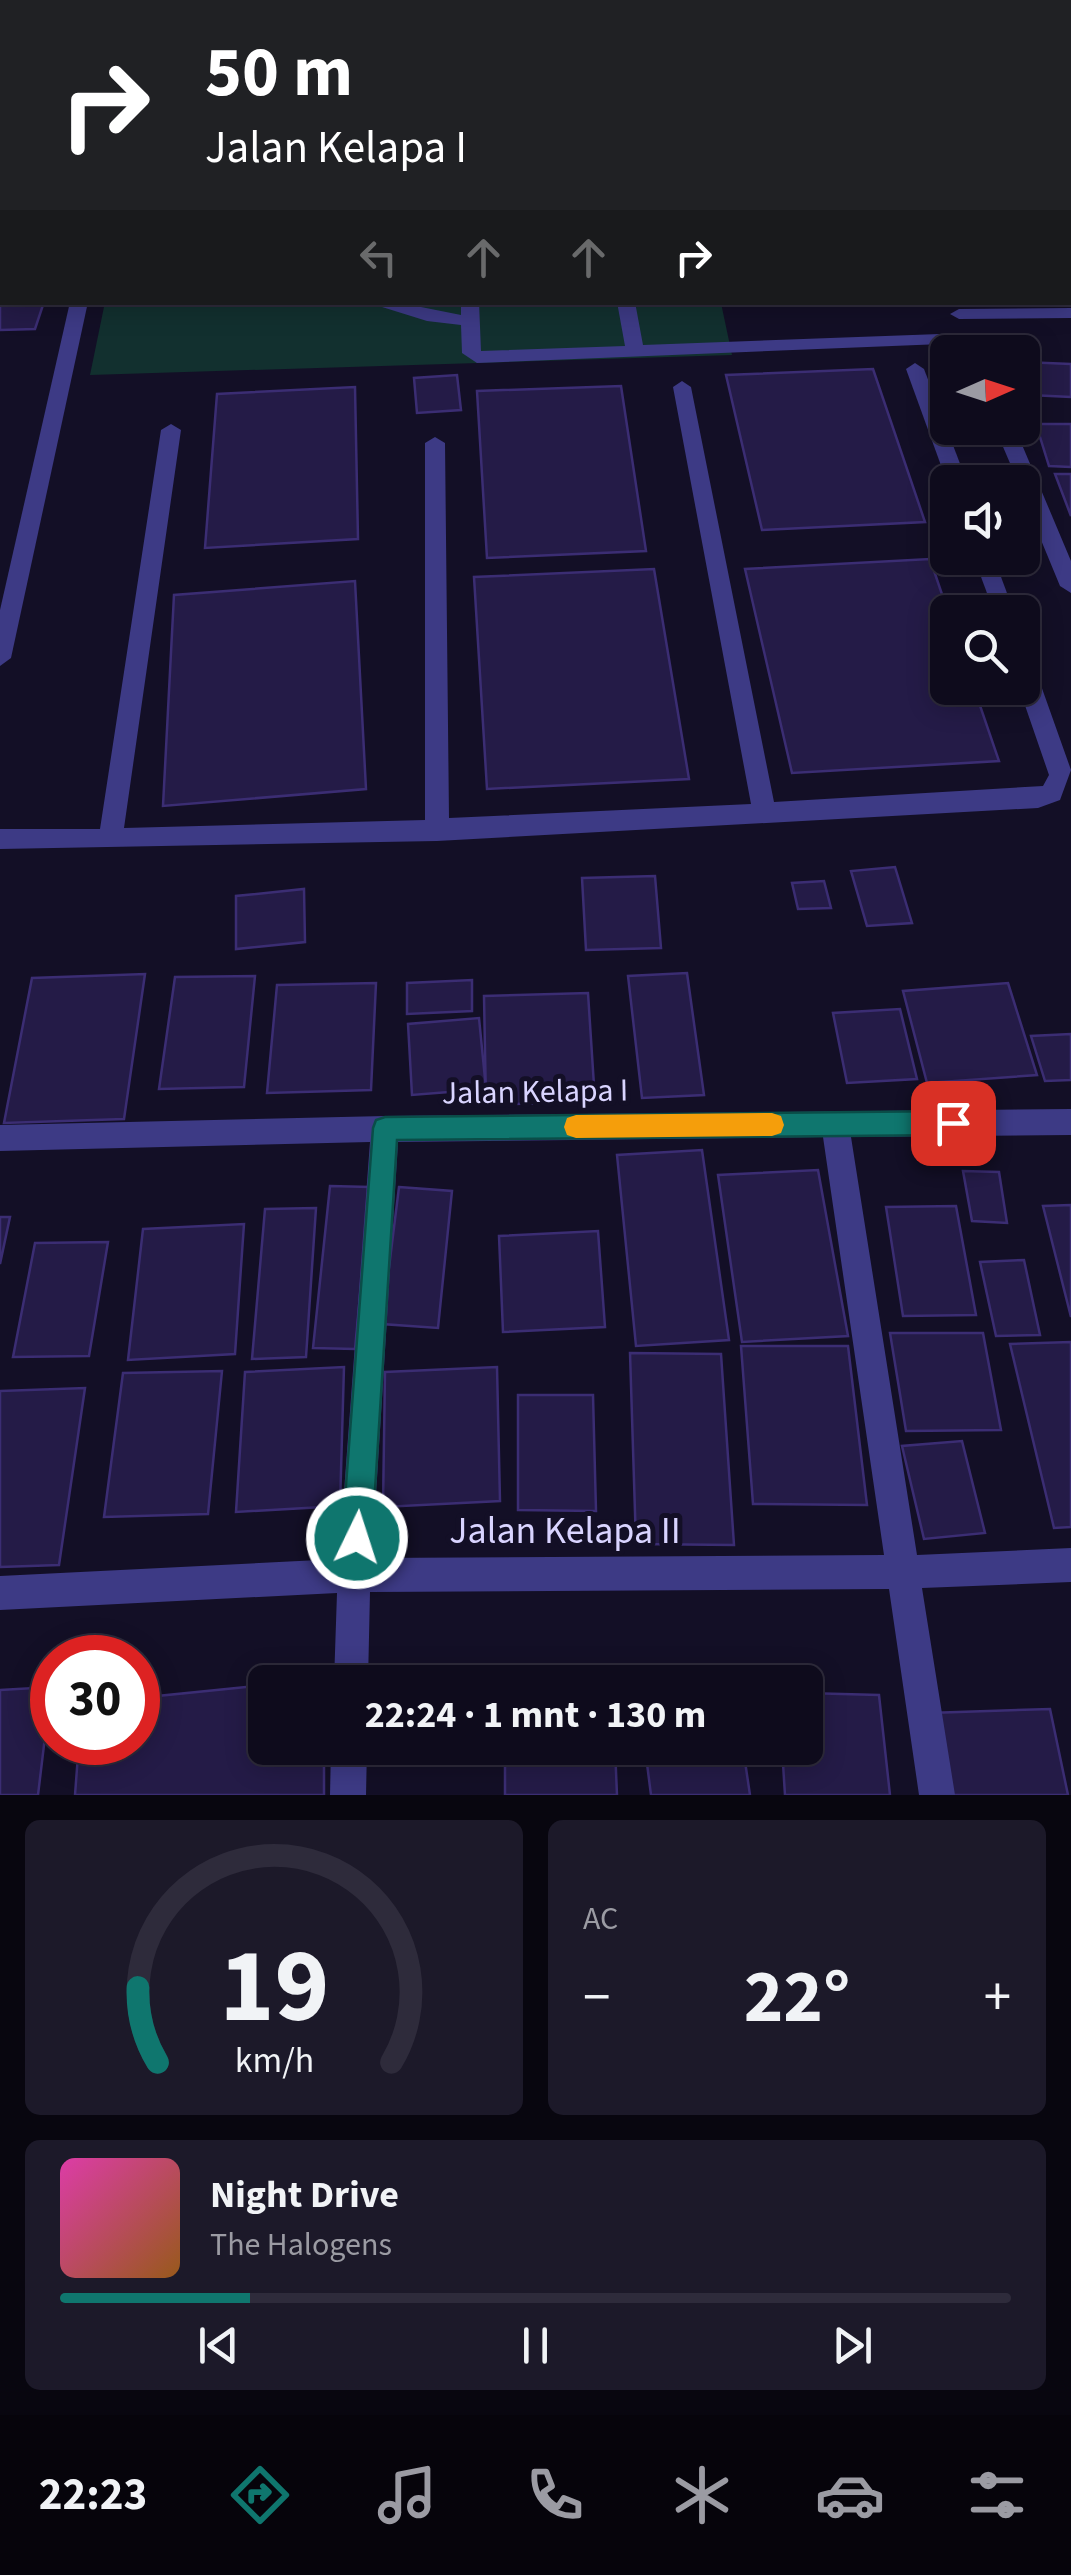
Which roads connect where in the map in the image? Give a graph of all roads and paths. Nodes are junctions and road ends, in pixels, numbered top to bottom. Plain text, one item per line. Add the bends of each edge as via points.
1 (78, 305) edge
2 (385, 305) edge
3 (627, 305) edge
4 (957, 308) edge
5 (471, 312) edge
6 (1071, 313) edge
7 (966, 335) edge
8 (930, 346) edge
9 (635, 350) junction
10 (915, 369) dead end
11 (682, 387) dead end
12 (171, 430) dead end
13 (434, 443) dead end
14 (1012, 445) edge
15 (950, 465) edge
16 (1047, 528) junction
17 (1071, 528) edge
18 (28, 536) junction
19 (0, 537) edge
20 (1071, 586) edge
21 (0, 658) edge
22 (1038, 705) edge
23 (764, 810) junction
24 (437, 831) junction
25 (111, 838) junction
26 (0, 839) edge
27 (1071, 1122) edge
28 (835, 1124) junction
29 (385, 1128) junction
30 (0, 1138) edge
31 (1071, 1566) edge
32 (902, 1572) junction
33 (354, 1575) junction
34 (0, 1592) edge
35 (351, 1665) edge
36 (349, 1765) edge
37 (348, 1795) edge
38 (937, 1795) edge

1 - 18 street
2 - 5 street via 427,316
3 - 9 street
4 - 6 street
4 - 7 street
5 - 9 street via 471,353 477,357
8 - 9 street
10 - 15 street
11 - 23 street
12 - 25 street
13 - 24 street
14 - 16 street
16 - 17 street
16 - 20 street
18 - 19 street
18 - 21 street
22 - 23 street via 1059,762 1060,784 1046,797
23 - 24 street
24 - 25 street
25 - 26 street
27 - 28 street, Jalan Kelapa I
28 - 29 street, Jalan Kelapa I
28 - 32 street
29 - 30 street, Jalan Kelapa I
29 - 33 street
31 - 32 street, Jalan Kelapa II
32 - 33 street, Jalan Kelapa II
32 - 38 street
33 - 34 street, Jalan Kelapa II
33 - 35 street
36 - 37 street

